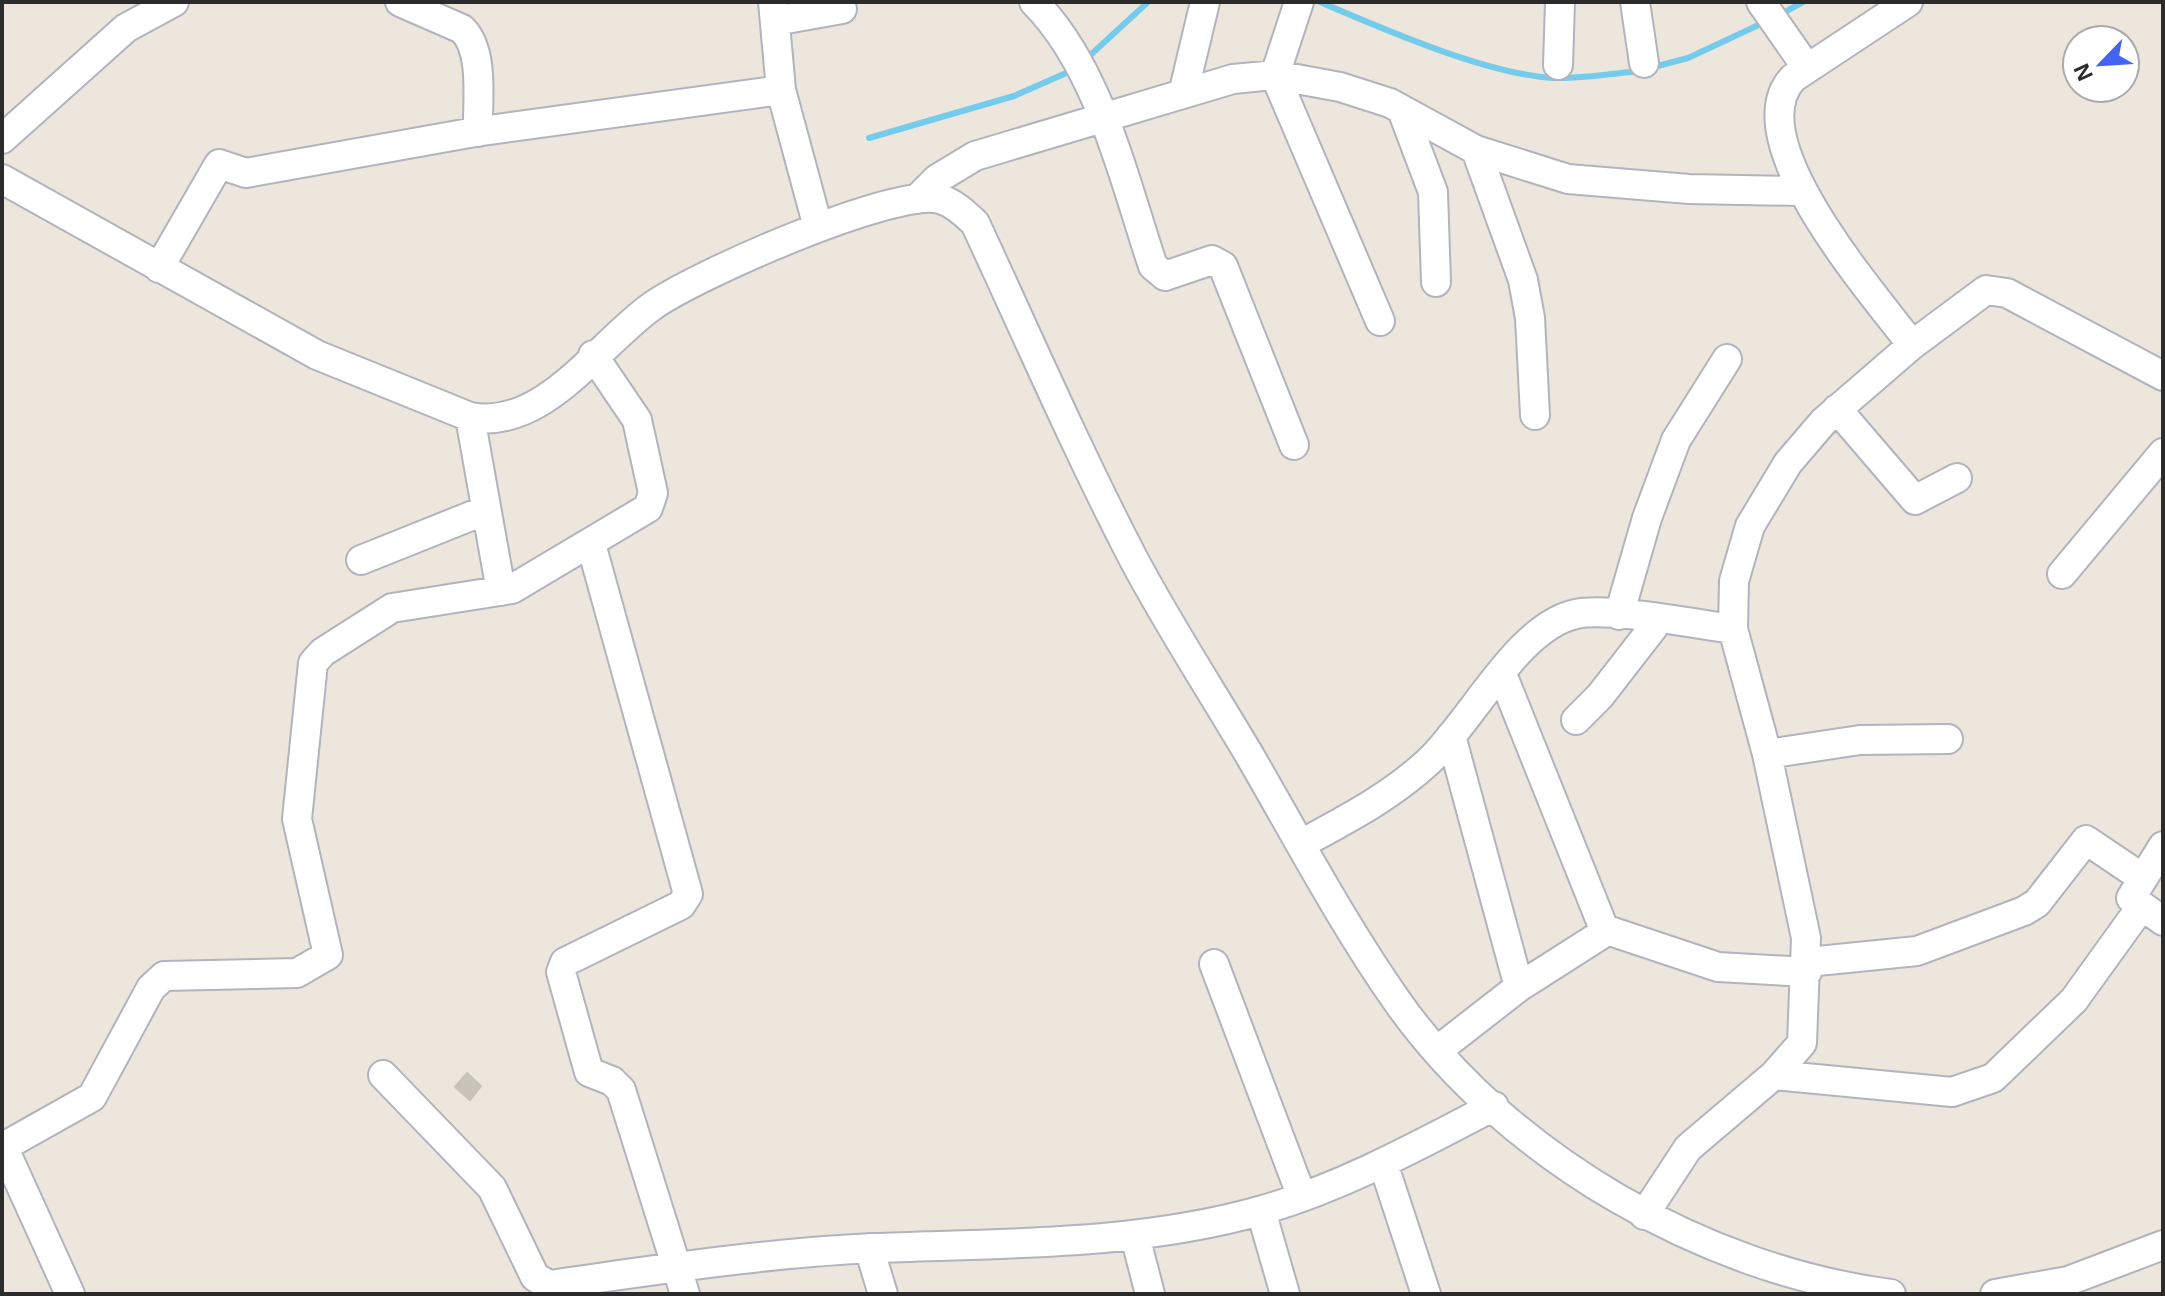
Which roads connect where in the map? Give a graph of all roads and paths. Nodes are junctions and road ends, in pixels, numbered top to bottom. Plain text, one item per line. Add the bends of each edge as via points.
1 (174, 2) edge
2 (400, 2) edge
3 (1034, 2) edge
4 (1205, 2) edge
5 (1298, 2) edge
6 (1560, 2) edge
7 (1635, 2) edge
8 (1908, 2) edge
9 (842, 9) dead end
10 (774, 11) edge
11 (1767, 13) edge
12 (1644, 63) dead end
13 (1558, 65) dead end
14 (1807, 68) junction
15 (1275, 75) junction
16 (781, 90) junction
17 (1183, 94) junction
18 (1402, 110) junction
19 (1102, 117) junction
20 (478, 132) junction
21 (2, 139) edge
22 (1476, 150) junction
23 (2, 179) edge
24 (1800, 191) junction
25 (917, 199) junction
26 (818, 227) junction
27 (159, 268) junction
28 (1436, 282) dead end
29 (1380, 321) dead end
30 (1912, 345) junction
31 (593, 355) junction
32 (1727, 359) dead end
33 (2163, 376) edge
34 (1837, 409) junction
35 (1535, 415) dead end
36 (470, 417) junction
37 (1294, 445) dead end
38 (2163, 453) edge
39 (1957, 478) dead end
40 (486, 510) junction
41 (591, 544) junction
42 (361, 560) dead end
43 (2062, 574) dead end
44 (501, 591) junction
45 (1619, 615) junction
46 (1659, 620) junction
47 (1733, 629) junction
48 (1502, 674) junction
49 (1576, 720) dead end
50 (1451, 736) junction
51 (1948, 739) dead end
52 (1767, 754) junction
53 (1301, 844) junction
54 (2163, 846) edge
55 (2141, 877) junction
56 (2152, 914) edge
57 (1604, 929) junction
58 (1214, 964) dead end
59 (1807, 967) junction
60 (1519, 987) junction
61 (1438, 1050) junction
62 (383, 1075) dead end
63 (1774, 1075) junction
64 (1494, 1106) junction
65 (3, 1146) edge
66 (1383, 1163) junction
67 (1302, 1197) junction
68 (1261, 1211) junction
69 (1644, 1215) junction
70 (1135, 1236) junction
71 (2163, 1245) edge
72 (869, 1248) junction
73 (676, 1267) junction
74 (1772, 1267) junction
75 (2105, 1283) edge
76 (70, 1294) edge
77 (685, 1294) edge
78 (883, 1294) edge
79 (1150, 1294) edge
80 (1285, 1294) edge
81 (1426, 1294) edge
82 (1782, 1294) edge
83 (1891, 1294) edge
84 (1995, 1294) edge

1 - 21 street via 126,28
2 - 20 street via 466,32 475,53
3 - 19 street via 1059,27
4 - 17 street
5 - 15 street
6 - 13 street
7 - 12 street
8 - 14 street
9 - 10 street
10 - 16 street
11 - 14 street
14 - 24 street via 1784,88 1779,104 1781,131
15 - 17 street via 1233,79
15 - 18 street via 1340,87
15 - 29 street
16 - 20 street
16 - 26 street
17 - 19 street
18 - 22 street
18 - 28 street via 1433,192
19 - 25 street via 975,156 937,179
19 - 37 street via 1153,266 1165,276 1212,260 1223,266
20 - 27 street via 246,173 219,164
22 - 24 street via 1568,179
22 - 35 street via 1523,280
23 - 27 street
24 - 30 street
25 - 26 street
25 - 53 street via 939,198 975,223 1134,560
26 - 31 street via 680,288
27 - 36 street via 317,355
30 - 33 street via 1980,292 1992,289
30 - 34 street
31 - 36 street via 516,415 490,421
31 - 41 street via 637,420 653,493 648,508
32 - 45 street via 1676,440
34 - 39 street via 1915,500
34 - 47 street via 1788,463 1750,526 1734,581
36 - 40 street
38 - 43 street
40 - 42 street
40 - 44 street
41 - 44 street via 531,580
41 - 73 street via 688,894 681,905 565,962 561,972 589,1072 621,1090
44 - 65 street via 392,608 313,663 297,819 328,955 297,973 164,976 151,988 92,1097
45 - 46 street
45 - 48 street via 1591,612 1561,618 1536,633
46 - 47 street
46 - 49 street
47 - 52 street
48 - 50 street
48 - 57 street
50 - 53 street via 1396,790
50 - 60 street
51 - 52 street via 1860,740
52 - 59 street via 1806,938
53 - 61 street via 1400,1005
54 - 55 street
55 - 56 street via 2131,898
55 - 59 street via 2086,840 2037,903 2024,911 1917,951
56 - 63 street via 2074,1000 1981,1084 1952,1092
57 - 59 street via 1718,967
57 - 60 street
58 - 67 street
59 - 63 street via 1802,1043
60 - 61 street
61 - 64 street
62 - 73 street via 492,1188 539,1281 549,1285
63 - 69 street via 1688,1148
64 - 66 street
64 - 69 street via 1568,1169
65 - 76 street
66 - 67 street
66 - 81 street
67 - 68 street
68 - 70 street
68 - 80 street
69 - 74 street
70 - 72 street
70 - 79 street
71 - 75 street
72 - 73 street
72 - 78 street
73 - 77 street
74 - 82 street
74 - 83 street
75 - 84 street via 2068,1281

